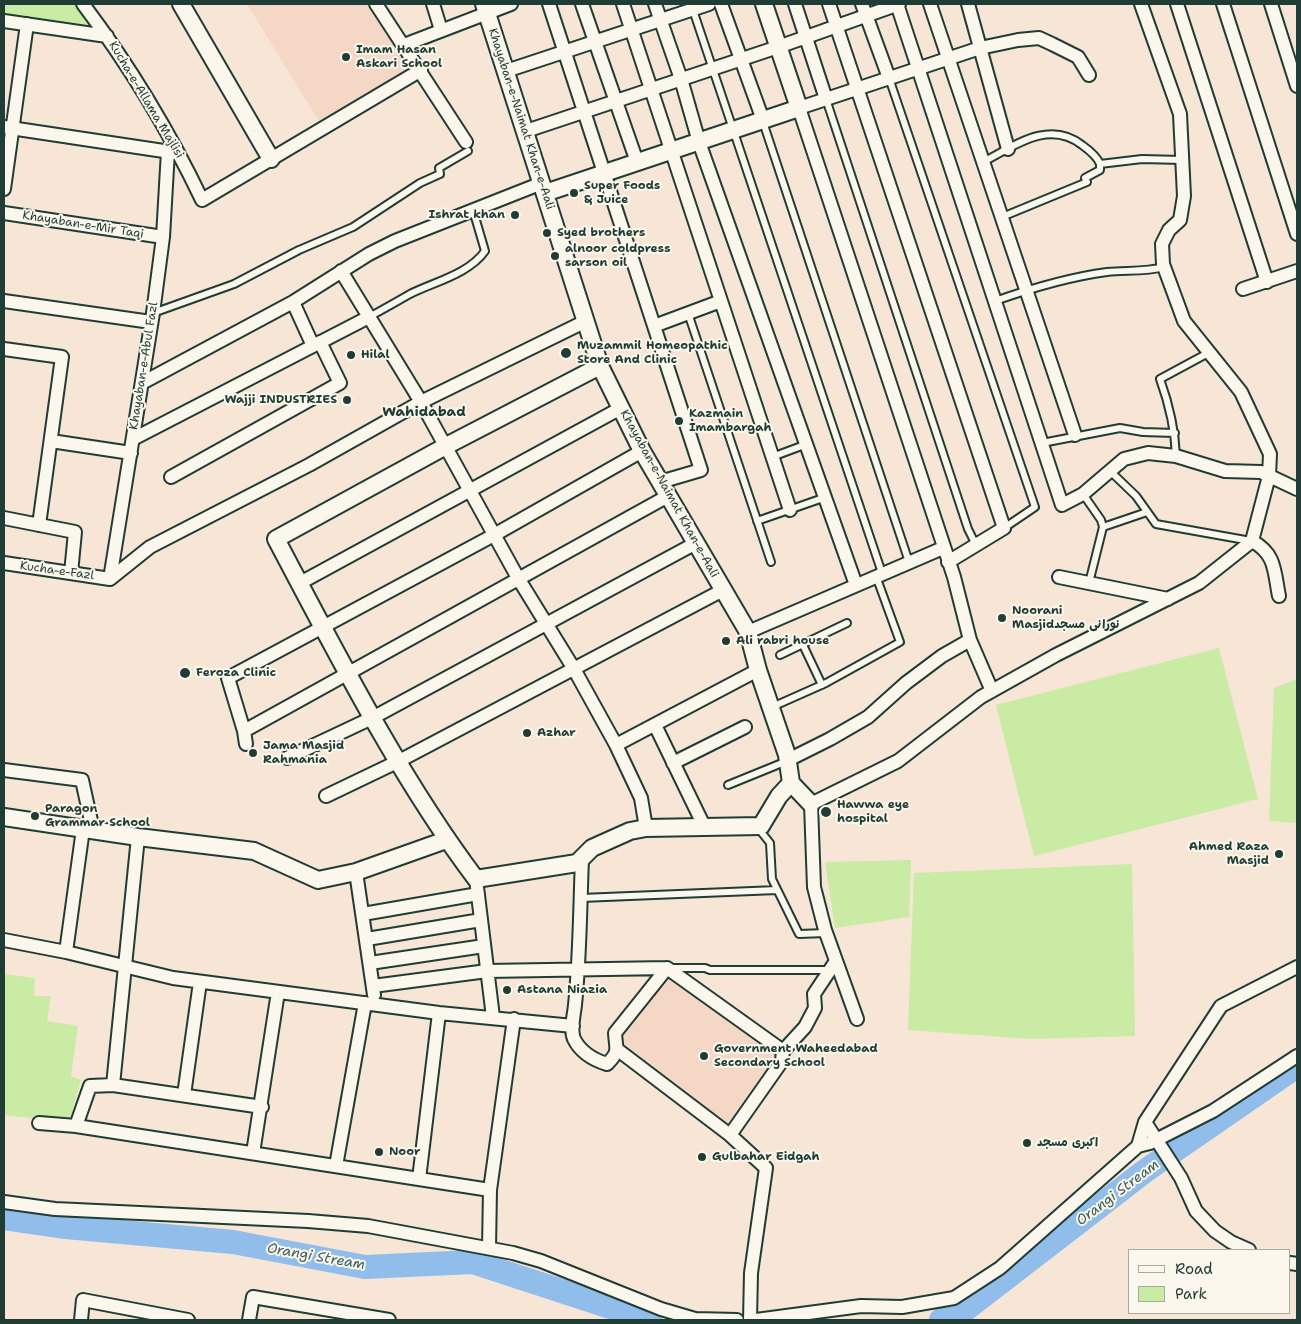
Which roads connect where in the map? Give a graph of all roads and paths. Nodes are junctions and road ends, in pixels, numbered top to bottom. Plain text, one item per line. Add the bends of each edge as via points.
1 (82, 4) edge
2 (181, 4) edge
3 (376, 4) edge
4 (433, 4) edge
5 (511, 4) edge
6 (549, 4) edge
7 (582, 4) edge
8 (623, 4) edge
9 (655, 4) edge
10 (709, 4) edge
11 (721, 4) edge
12 (764, 4) edge
13 (795, 4) edge
14 (829, 4) edge
15 (898, 4) edge
16 (930, 4) edge
17 (968, 4) edge
18 (1141, 4) edge
19 (1178, 4) edge
20 (1223, 4) edge
21 (1271, 4) edge
22 (691, 6) edge
23 (485, 8) edge
24 (864, 10) edge
25 (661, 20) junction
26 (4, 21) edge
27 (27, 24) junction
28 (836, 26) junction
29 (632, 29) junction
30 (441, 30) junction
31 (107, 36) junction
32 (805, 38) junction
33 (596, 41) junction
34 (404, 45) junction
35 (778, 47) junction
36 (980, 48) junction
37 (565, 52) junction
38 (948, 58) junction
39 (741, 60) junction
40 (918, 68) junction
41 (712, 69) junction
42 (421, 70) junction
43 (506, 71) junction
44 (1089, 75) dead end
45 (889, 78) junction
46 (681, 79) junction
47 (1297, 86) edge
48 (651, 89) junction
49 (857, 89) junction
50 (826, 99) junction
51 (615, 102) junction
52 (799, 108) junction
53 (584, 112) junction
54 (762, 120) junction
55 (8, 127) edge
56 (526, 131) junction
57 (732, 131) junction
58 (699, 142) junction
59 (467, 146) joint
60 (1008, 149) junction
61 (672, 151) junction
62 (174, 152) junction
63 (271, 159) junction
64 (1182, 160) junction
65 (636, 162) junction
66 (983, 162) junction
67 (1100, 164) junction
68 (604, 173) junction
69 (543, 188) junction
70 (4, 189) edge
71 (473, 210) junction
72 (4, 213) edge
73 (1002, 217) junction
74 (1297, 234) edge
75 (163, 237) junction
76 (1164, 267) junction
77 (341, 271) junction
78 (1297, 271) edge
79 (1267, 282) junction
80 (1026, 290) junction
81 (1243, 290) dead end
82 (4, 301) edge
83 (995, 301) junction
84 (293, 302) junction
85 (721, 302) junction
86 (688, 313) junction
87 (152, 317) junction
88 (369, 317) junction
89 (586, 321) junction
90 (654, 326) junction
91 (317, 344) junction
92 (4, 349) edge
93 (1210, 352) junction
94 (600, 366) junction
95 (142, 383) junction
96 (421, 402) junction
97 (621, 408) junction
98 (1175, 433) junction
99 (1075, 435) junction
100 (133, 439) junction
101 (51, 441) junction
102 (808, 444) junction
103 (1042, 444) junction
104 (446, 446) junction
105 (642, 451) junction
106 (131, 453) junction
107 (1176, 456) junction
108 (772, 457) junction
109 (1110, 471) junction
110 (1269, 476) junction
111 (171, 477) dead end
112 (664, 489) junction
113 (1297, 489) edge
114 (470, 490) junction
115 (1083, 494) junction
116 (826, 497) junction
117 (790, 510) junction
118 (1147, 512) junction
119 (4, 518) edge
120 (757, 521) junction
121 (39, 525) junction
122 (1004, 528) junction
123 (1103, 528) junction
124 (494, 534) junction
125 (1252, 541) junction
126 (696, 543) junction
127 (976, 545) junction
128 (943, 548) junction
129 (771, 562) dead end
130 (909, 562) junction
131 (948, 562) junction
132 (4, 563) edge
133 (71, 573) junction
134 (879, 574) junction
135 (1059, 577) dead end
136 (518, 578) junction
137 (110, 579) junction
138 (300, 583) junction
139 (1088, 583) junction
140 (856, 585) junction
141 (723, 590) junction
142 (1279, 596) dead end
143 (1168, 599) junction
144 (545, 623) junction
145 (847, 623) dead end
146 (323, 626) junction
147 (748, 632) junction
148 (970, 640) junction
149 (803, 645) junction
150 (780, 655) dead end
151 (574, 669) junction
152 (758, 670) junction
153 (348, 672) junction
154 (822, 685) junction
155 (992, 691) junction
156 (771, 707) junction
157 (374, 717) junction
158 (654, 725) junction
159 (746, 727) dead end
160 (244, 731) junction
161 (246, 744) dead end
162 (616, 745) junction
163 (287, 758) dead end
164 (788, 760) junction
165 (399, 761) junction
166 (673, 763) junction
167 (4, 770) edge
168 (791, 783) junction
169 (728, 785) dead end
170 (326, 796) dead end
171 (811, 804) junction
172 (4, 817) edge
173 (757, 827) junction
174 (646, 828) junction
175 (705, 828) junction
176 (88, 830) junction
177 (138, 837) junction
178 (446, 840) junction
179 (582, 859) junction
180 (356, 872) junction
181 (477, 886) junction
182 (777, 890) junction
183 (581, 898) junction
184 (363, 914) junction
185 (481, 920) junction
186 (826, 934) junction
187 (367, 939) junction
188 (4, 940) edge
189 (484, 946) junction
190 (66, 952) junction
191 (370, 962) junction
192 (833, 966) junction
193 (126, 967) junction
194 (1297, 967) edge
195 (667, 968) junction
196 (487, 971) junction
197 (579, 971) junction
198 (200, 982) junction
199 (373, 986) junction
200 (278, 992) junction
201 (370, 1004) junction
202 (439, 1013) junction
203 (493, 1017) junction
204 (514, 1019) junction
205 (857, 1019) dead end
206 (573, 1026) junction
207 (618, 1050) junction
208 (784, 1052) junction
209 (1297, 1056) edge
210 (113, 1085) junction
211 (184, 1096) junction
212 (262, 1107) junction
213 (1145, 1122) junction
214 (38, 1123) dead end
215 (76, 1126) junction
216 (730, 1136) junction
217 (1156, 1141) junction
218 (1138, 1146) junction
219 (253, 1153) junction
220 (336, 1166) junction
221 (419, 1179) junction
222 (490, 1190) junction
223 (4, 1202) edge
224 (489, 1248) junction
225 (1247, 1249) edge
226 (81, 1320) edge
227 (188, 1320) edge
228 (249, 1320) edge
229 (389, 1320) edge
230 (738, 1320) edge
231 (750, 1320) edge
232 (756, 1320) edge

1 - 31 street, Kucha-e-Allama Majlisi
2 - 63 street
3 - 34 street
4 - 30 street
5 - 23 street
6 - 37 street
7 - 33 street
8 - 29 street
9 - 25 street
10 - 22 street
11 - 39 street
12 - 35 street
13 - 32 street
14 - 28 street
15 - 24 street
15 - 40 street
16 - 38 street
17 - 36 street
18 - 64 street via 1180,114
19 - 79 street
20 - 74 street
21 - 47 street
22 - 25 street
22 - 41 lane
23 - 30 street
23 - 43 street, Khayaban-e-Naimat Khan-e-Aali
24 - 28 street
24 - 45 street
25 - 29 street
25 - 46 street
26 - 27 street
27 - 31 street
27 - 55 street
28 - 32 street
28 - 49 street
29 - 33 street
29 - 48 street
30 - 34 street
31 - 62 street, Kucha-e-Allama Majlisi
32 - 35 street
32 - 50 street
33 - 37 street
33 - 51 street
34 - 42 street
35 - 39 street
35 - 52 street
36 - 38 street
36 - 44 street via 1039,38 1078,58
36 - 60 street
37 - 43 street
37 - 53 street
38 - 40 street
38 - 66 street
39 - 41 street
39 - 54 street
40 - 45 street
40 - 83 street
41 - 46 street
41 - 57 lane
42 - 59 street
42 - 63 street
43 - 56 street, Khayaban-e-Naimat Khan-e-Aali
45 - 49 street
45 - 122 lane via 1035,507
46 - 48 street
46 - 58 street
48 - 51 street
48 - 61 street
49 - 50 street
49 - 122 street
50 - 52 street
50 - 127 lane
51 - 53 street
51 - 65 street
52 - 54 street
52 - 128 street
53 - 56 street
53 - 68 street
54 - 57 street
54 - 130 lane
55 - 62 street
55 - 70 street
56 - 69 street, Khayaban-e-Naimat Khan-e-Aali
57 - 58 street
57 - 134 lane
58 - 61 street
58 - 102 street
59 - 87 lane via 439,168 440,174 420,183 354,227 299,250 234,284
60 - 66 lane
60 - 67 lane via 1032,136 1063,134 1072,137
61 - 65 street
61 - 85 street
62 - 63 street, Kucha-e-Allama Majlisi via 202,200
62 - 75 street, Khayaban-e-Abul Fazl
64 - 67 lane via 1148,159
64 - 76 street via 1184,196 1180,220 1169,230 1162,244
65 - 68 street
66 - 73 street
67 - 73 lane via 1100,170 1085,178 1087,182
68 - 69 street
68 - 90 street
69 - 71 street
69 - 89 street, Khayaban-e-Naimat Khan-e-Aali
71 - 77 street via 395,241
71 - 88 lane via 485,251 481,257 466,268
72 - 75 street, Khayaban-e-Mir Taqi
73 - 80 street
75 - 87 street, Khayaban-e-Abul Fazl
76 - 80 lane via 1076,277
76 - 93 street via 1184,321
77 - 84 street
77 - 88 street
78 - 79 street
79 - 81 street
80 - 83 lane
80 - 99 street
82 - 87 street
83 - 103 street
84 - 91 street
84 - 95 street
85 - 86 street
85 - 108 street
86 - 90 street
86 - 120 lane
87 - 95 street, Khayaban-e-Abul Fazl
88 - 91 street
88 - 96 street
89 - 94 street, Khayaban-e-Naimat Khan-e-Aali
89 - 96 street
90 - 112 street via 701,470
91 - 100 street
91 - 111 street via 340,383
92 - 101 street via 62,357
93 - 98 lane via 1160,379
93 - 110 street via 1241,392 1270,454
94 - 97 street, Khayaban-e-Naimat Khan-e-Aali
94 - 104 street
95 - 100 street, Khayaban-e-Abul Fazl
96 - 104 street
96 - 137 street via 150,548
97 - 105 street, Khayaban-e-Naimat Khan-e-Aali
97 - 114 street
98 - 99 lane via 1120,428 1092,435
98 - 107 lane
99 - 103 lane
100 - 106 street, Khayaban-e-Abul Fazl
101 - 106 street
101 - 121 street
102 - 108 lane
102 - 116 street
103 - 115 street via 1062,505
104 - 114 street
104 - 138 street via 276,539
105 - 112 street, Khayaban-e-Naimat Khan-e-Aali
105 - 124 street
106 - 137 street, Khayaban-e-Abul Fazl
107 - 109 street via 1148,453 1124,459
107 - 110 street via 1225,471 1261,472
108 - 117 street
109 - 115 street
109 - 118 lane via 1136,496
110 - 113 street
110 - 125 street
112 - 126 street, Khayaban-e-Naimat Khan-e-Aali
112 - 136 street
114 - 124 street
114 - 138 street
115 - 123 lane
116 - 117 lane
116 - 140 street
117 - 120 lane
118 - 123 lane
118 - 125 lane via 1156,524
119 - 121 street
120 - 129 lane
121 - 133 street via 75,532
122 - 127 street
123 - 139 lane
124 - 136 street
124 - 146 street
125 - 142 street via 1265,548 1271,558
125 - 143 street via 1199,583
126 - 141 street, Khayaban-e-Naimat Khan-e-Aali
126 - 144 street
127 - 131 street
128 - 130 street
128 - 131 street
130 - 134 street
131 - 148 street
132 - 133 street, Kucha-e-Fazl
133 - 137 street, Kucha-e-Fazl
134 - 140 street
134 - 154 lane via 900,642
135 - 139 street
136 - 144 street
136 - 153 street
138 - 146 street
139 - 143 street
140 - 147 street
141 - 147 street, Khayaban-e-Naimat Khan-e-Aali
141 - 151 street
143 - 155 street
144 - 151 street
144 - 157 street
145 - 149 lane
146 - 153 street
146 - 160 street via 228,678
147 - 152 street, Khayaban-e-Naimat Khan-e-Aali
148 - 155 street
148 - 164 street via 921,672 868,716
149 - 150 lane
149 - 154 lane
151 - 162 street
151 - 165 street
152 - 156 street, Khayaban-e-Naimat Khan-e-Aali
152 - 158 street
153 - 157 street
153 - 160 street
154 - 156 lane
155 - 171 street via 981,696 898,761
156 - 164 street, Khayaban-e-Naimat Khan-e-Aali
157 - 163 street
157 - 165 street
158 - 162 street
158 - 166 street
159 - 166 street
160 - 161 street
162 - 174 street via 641,798
164 - 168 street, Khayaban-e-Naimat Khan-e-Aali
164 - 169 lane
165 - 170 street
165 - 178 street
166 - 175 street
167 - 176 street via 82,780
168 - 171 street
168 - 173 street via 761,826
171 - 186 street via 814,887
172 - 176 street
173 - 175 street
173 - 182 lane via 770,843 772,879
174 - 175 street
174 - 179 street via 630,831 592,848
176 - 177 street
176 - 190 street
177 - 180 street via 254,851 318,880
177 - 193 street
178 - 180 street
178 - 181 street
179 - 181 street via 577,864
179 - 183 street
180 - 184 street
181 - 184 street
181 - 185 street
182 - 183 lane
182 - 186 lane via 799,934
183 - 197 street
184 - 187 street
185 - 187 street
185 - 189 street
186 - 192 street
187 - 191 street
188 - 190 street
189 - 191 street
189 - 196 street
190 - 193 street
191 - 199 street
192 - 195 lane via 710,970
192 - 205 street
192 - 208 street via 814,994 814,1008 805,1027
193 - 198 street
193 - 210 street
194 - 213 street via 1221,1006
195 - 197 street
195 - 207 street via 615,1033
195 - 208 street
196 - 197 street
196 - 199 street
196 - 203 street
197 - 206 street
198 - 200 street
198 - 211 street
199 - 201 street
200 - 201 street
200 - 212 street
201 - 202 street
201 - 220 street
202 - 203 street
202 - 221 street
203 - 204 street
204 - 206 street
204 - 222 street
206 - 207 street via 574,1039 592,1059 607,1064
207 - 216 street
208 - 216 street via 782,1060
209 - 217 street via 1213,1111
210 - 211 street
210 - 215 street via 90,1086
211 - 212 street
212 - 219 street
213 - 217 street
213 - 218 street
214 - 215 street
215 - 219 street
216 - 231 street via 766,1168 751,1274
217 - 218 street
217 - 225 street via 1181,1178 1196,1211 1215,1231
218 - 232 street via 1000,1268 954,1298 902,1307 861,1306
219 - 220 street
220 - 221 street
221 - 222 street
222 - 224 street
223 - 224 street via 55,1209 368,1226
224 - 230 street via 541,1261 661,1310 695,1319
226 - 227 street via 83,1300
228 - 229 street via 253,1297

